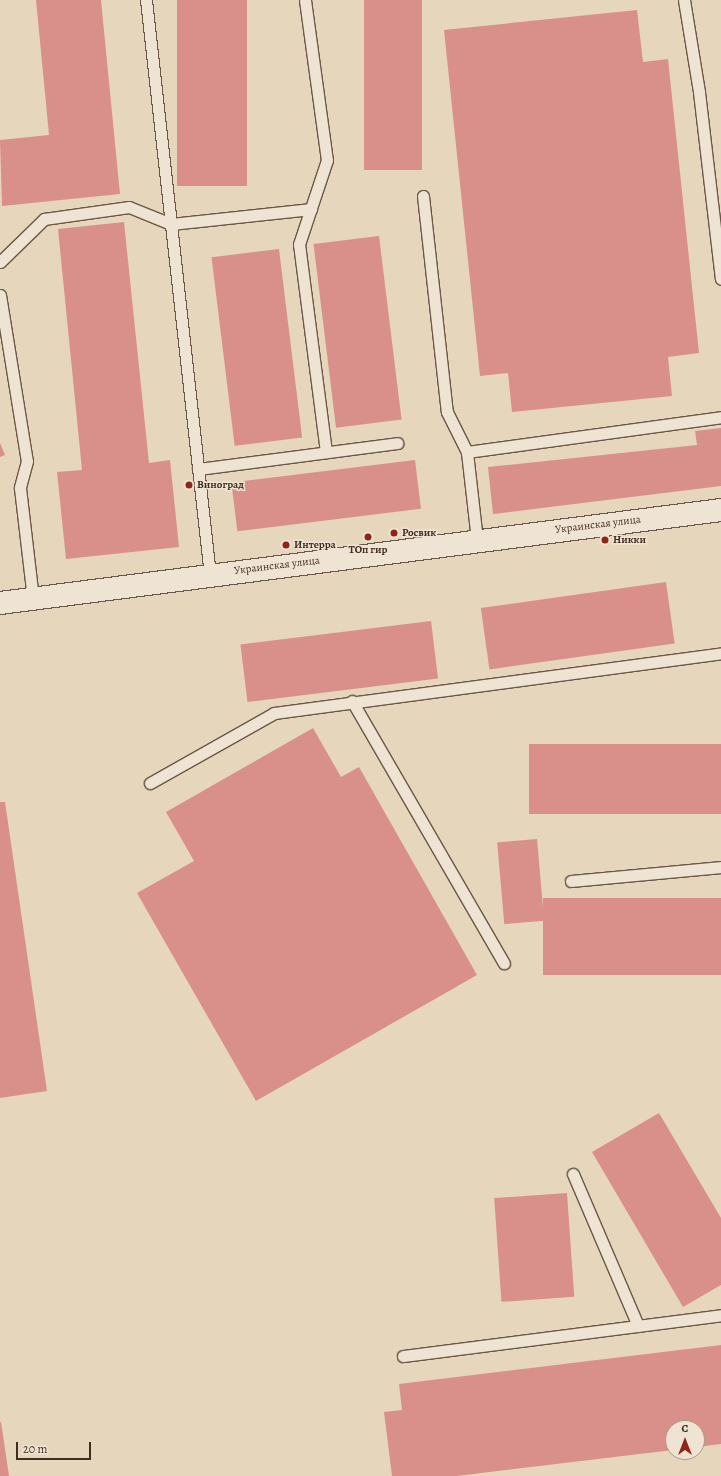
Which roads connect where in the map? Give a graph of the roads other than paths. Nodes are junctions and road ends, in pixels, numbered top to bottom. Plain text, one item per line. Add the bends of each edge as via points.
1 (146, 0) edge
2 (305, 0) edge
3 (684, 0) edge
4 (423, 196) dead end
5 (310, 209) junction
6 (171, 224) junction
7 (0, 262) edge
8 (721, 279) edge
9 (0, 296) edge
10 (721, 417) edge
11 (397, 443) dead end
12 (326, 452) junction
13 (467, 452) junction
14 (198, 469) junction
15 (721, 510) edge
16 (477, 540) junction
17 (210, 575) junction
18 (33, 598) junction
19 (0, 603) edge
20 (721, 653) edge
21 (352, 701) junction
22 (150, 783) dead end
23 (721, 867) edge
24 (571, 881) dead end
25 (504, 963) dead end
26 (573, 1174) dead end
27 (721, 1315) edge
28 (638, 1326) junction
29 (402, 1356) dead end

1 - 6 lane
2 - 5 lane via 326,160
3 - 8 lane via 699,92
4 - 13 lane via 447,412
5 - 6 lane
5 - 12 lane via 299,244
6 - 7 lane via 129,207 44,219
6 - 14 lane
9 - 18 lane via 27,461 20,488
10 - 13 lane
11 - 12 lane
12 - 14 lane
13 - 16 lane
14 - 17 lane
15 - 16 main road, Украинская улица
16 - 17 main road, Украинская улица
17 - 18 main road, Украинская улица
18 - 19 main road, Украинская улица
20 - 21 lane
21 - 22 lane via 274,713
21 - 25 lane
23 - 24 lane
26 - 28 lane
27 - 28 lane
28 - 29 lane

